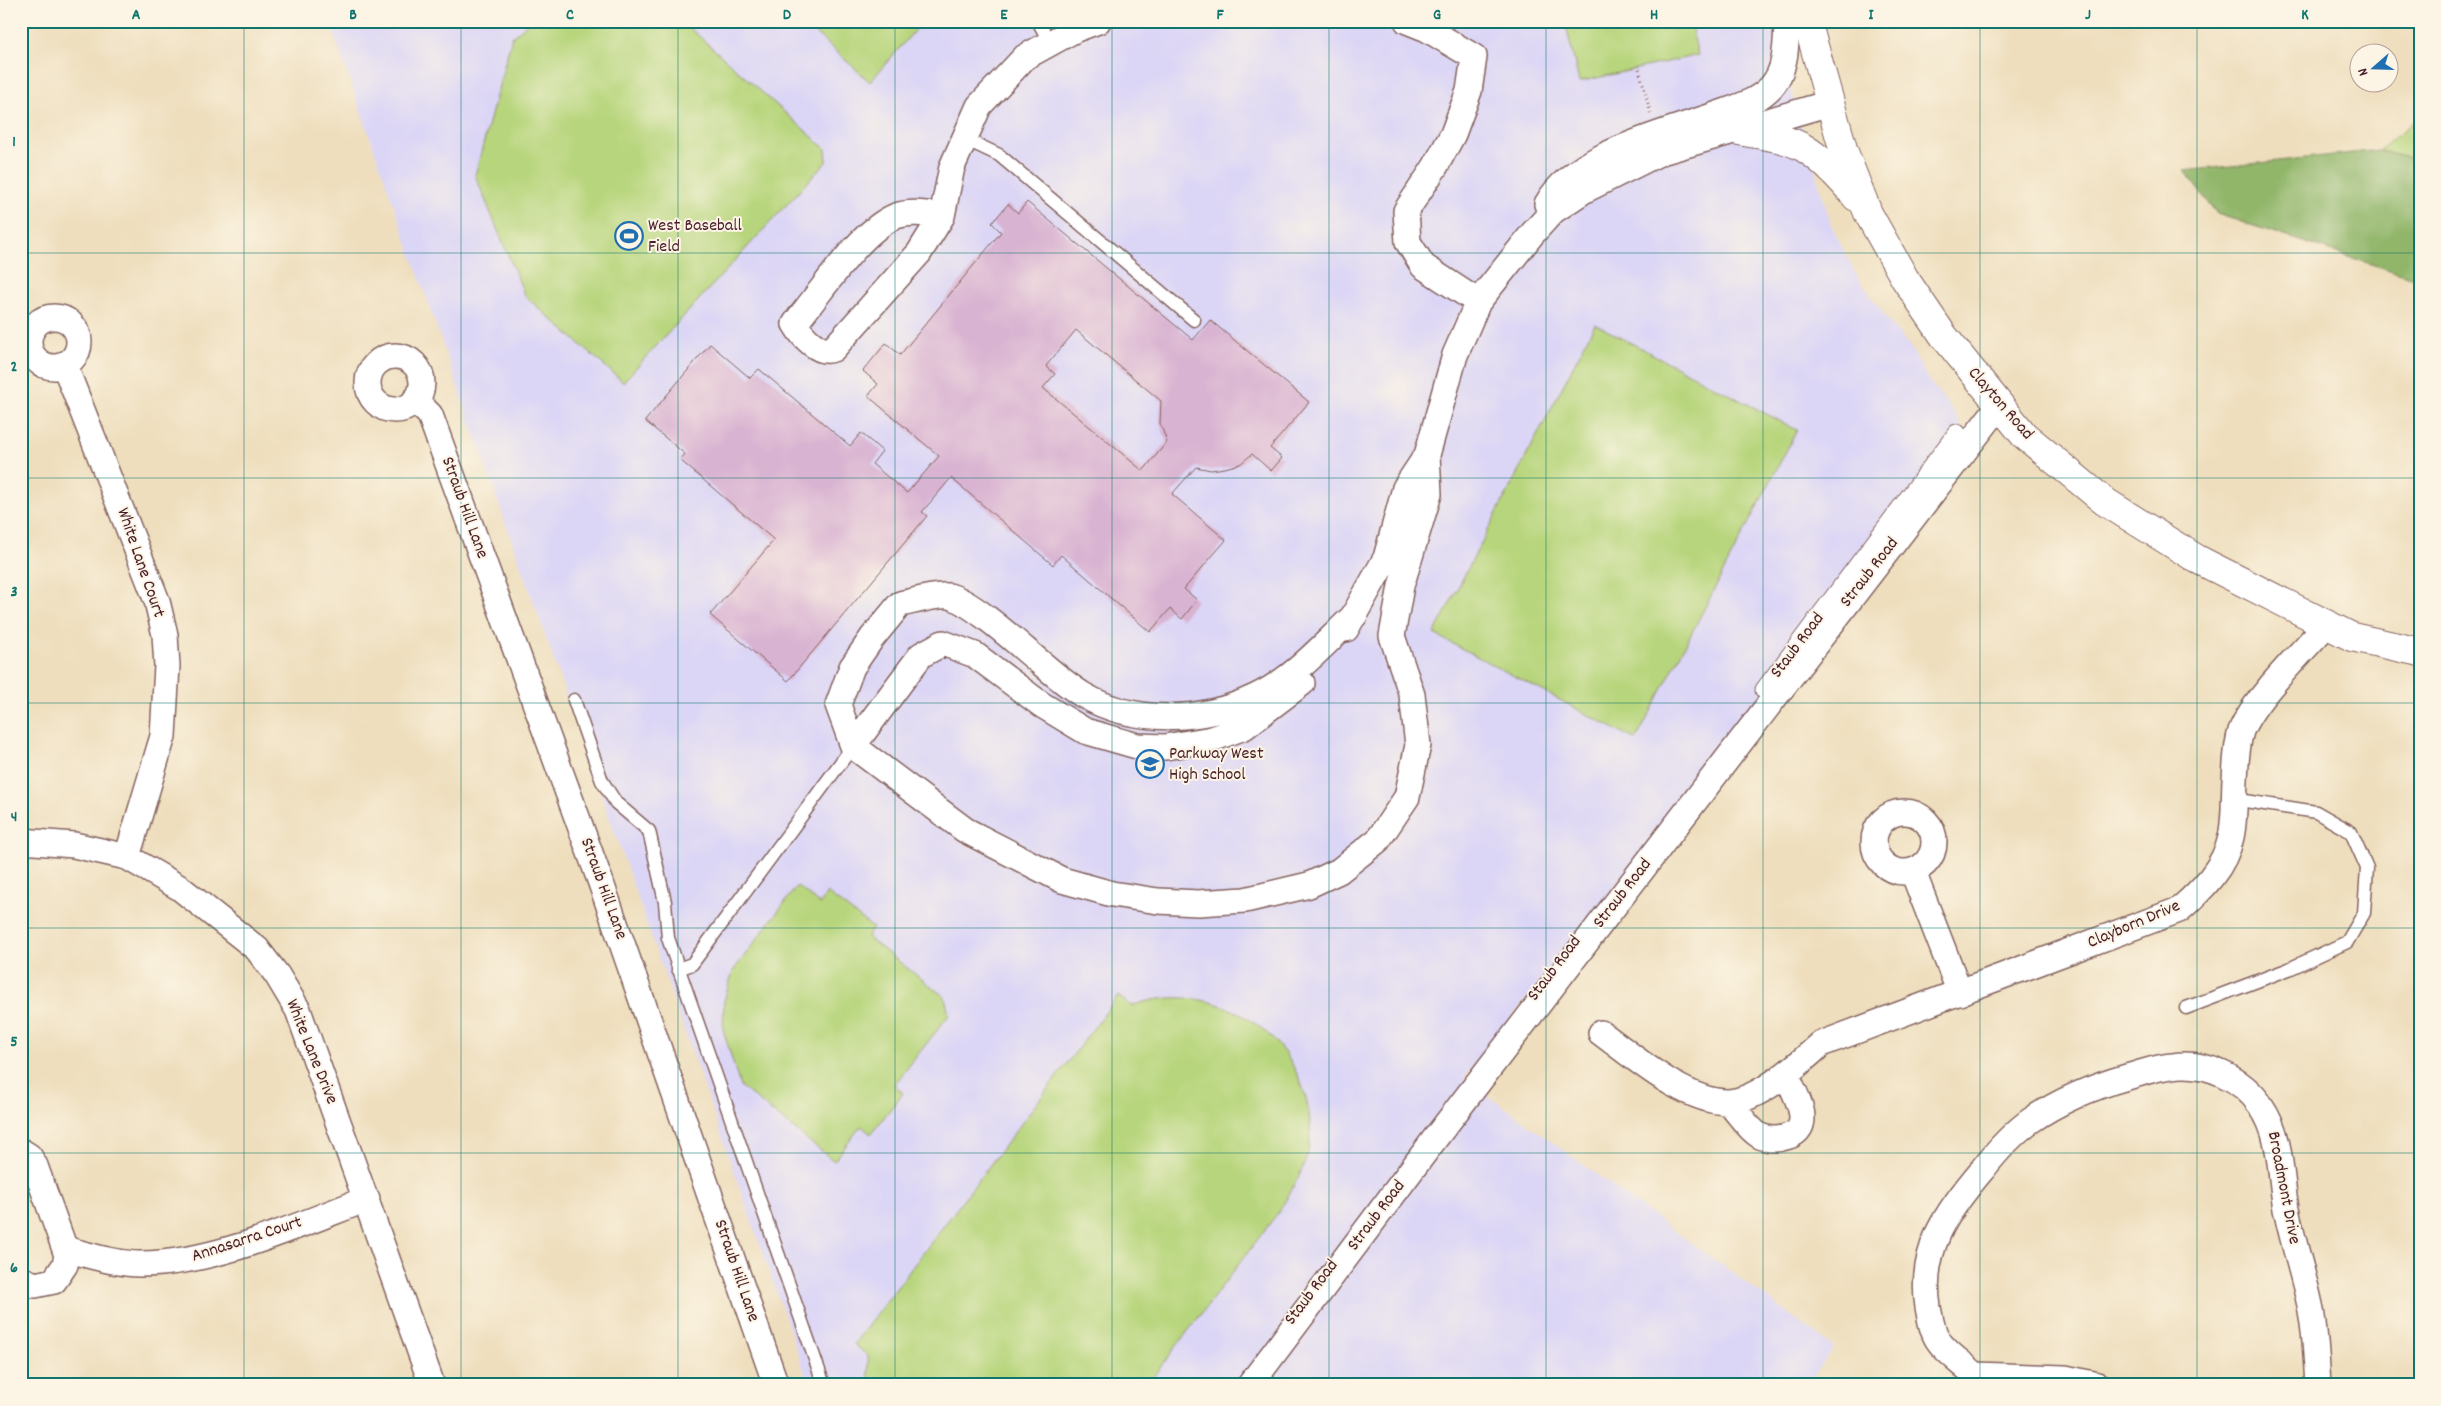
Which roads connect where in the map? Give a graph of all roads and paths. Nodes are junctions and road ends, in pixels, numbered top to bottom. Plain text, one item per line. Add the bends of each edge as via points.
1 (1038, 21) edge
2 (1098, 21) edge
3 (1407, 21) edge
4 (1788, 21) edge
5 (1807, 21) edge
6 (1050, 43) junction
7 (1639, 69) dead end
8 (1830, 103) junction
9 (1651, 115) dead end
10 (1739, 131) junction
11 (965, 138) junction
12 (1867, 210) junction
13 (942, 216) junction
14 (1533, 233) junction
15 (1478, 302) junction
16 (1194, 320) dead end
17 (64, 364) dead end
18 (415, 400) dead end
19 (1999, 406) junction
20 (1957, 434) dead end
21 (1427, 455) junction
22 (1354, 615) junction
23 (2326, 625) junction
24 (2419, 656) edge
25 (574, 700) dead end
26 (853, 746) junction
27 (2234, 799) junction
28 (21, 841) edge
29 (127, 856) junction
30 (1913, 872) dead end
31 (678, 969) junction
32 (1960, 993) junction
33 (2186, 1008) dead end
34 (1601, 1033) dead end
35 (1786, 1075) junction
36 (1728, 1102) junction
37 (21, 1151) edge
38 (367, 1199) junction
39 (65, 1250) junction
40 (21, 1279) edge
41 (1972, 1380) edge
42 (432, 1385) edge
43 (776, 1385) edge
44 (824, 1385) edge
45 (1244, 1385) edge
46 (1250, 1385) edge
47 (2098, 1385) edge
48 (2318, 1385) edge

1 - 6 lane
2 - 6 street
3 - 15 street via 1474,57 1469,91 1453,134 1406,211 1408,242 1423,266
4 - 14 street via 1783,66 1772,86 1750,103 1636,141 1584,168 1555,189
5 - 8 main road, Clayton Road
6 - 11 street via 1024,57 979,106
7 - 9 path
8 - 10 street
8 - 12 main road, Clayton Road via 1844,152
10 - 12 main road via 1804,148 1837,175
10 - 14 street via 1661,152 1583,191 1553,211
11 - 13 street via 952,167
11 - 16 lane via 999,155
12 - 19 main road, Clayton Road via 1910,288
13 - 13 street via 919,253 833,349 820,350 800,332 796,324 800,317 875,228 896,216 918,213
14 - 15 street
15 - 21 street via 1455,355
17 - 29 street, White Lane Court via 157,601 165,635 167,666 163,736
18 - 43 street, Straub Hill Lane via 430,416 588,845
19 - 23 main road, Clayton Road via 2024,435 2104,500 2197,559
19 - 46 street, Straub Road via 1443,1128
20 - 45 street, Staub Road
21 - 22 street via 1405,488 1386,558
21 - 26 street via 1429,494 1401,586 1392,636 1412,695 1418,745 1407,797 1378,840 1339,871 1308,885 1245,900 1158,902 1112,894 1062,880 965,830
22 - 26 street via 1333,650 1306,679 1244,727 1212,739 1165,747 1136,746 1086,731 1042,705 975,655 944,643 920,655
22 - 26 street via 1297,668 1256,696 1227,708 1191,716 1155,717 1118,709 1084,695 978,612 948,596 900,604 852,667 838,705
23 - 24 main road, Clayton Road via 2352,637
23 - 27 street, Clayborn Drive via 2250,712 2236,751
25 - 31 lane via 602,781 616,803 649,831 666,902 668,938
26 - 31 lane via 692,964
27 - 32 street, Clayborn Drive via 2231,837 2222,860 2198,893 2179,910
27 - 33 lane via 2316,812 2351,832 2367,868 2364,913 2347,942 2289,969
28 - 29 street, White Lane Drive
29 - 38 street, White Lane Drive via 204,906 257,950 276,975 298,1010
30 - 32 street
31 - 44 lane
32 - 35 street, Clayborn Drive via 1821,1044
34 - 36 street via 1667,1082 1704,1097
35 - 36 street, Clayborn Drive via 1759,1091
35 - 36 street via 1799,1099 1803,1117 1800,1129 1791,1136 1770,1140 1759,1136
37 - 39 street via 35,1166
38 - 39 street, Annasarra Court via 220,1252 174,1263 138,1264
38 - 42 street, White Lane Drive
39 - 40 street via 65,1265 54,1280 35,1285
41 - 47 street via 2065,1378
41 - 48 street, Broadmont Drive via 1938,1340 1930,1320 1927,1267 1942,1223 2001,1147 2029,1122 2072,1096 2108,1082 2174,1065 2197,1066 2225,1073 2261,1105 2273,1128 2288,1215 2308,1296

